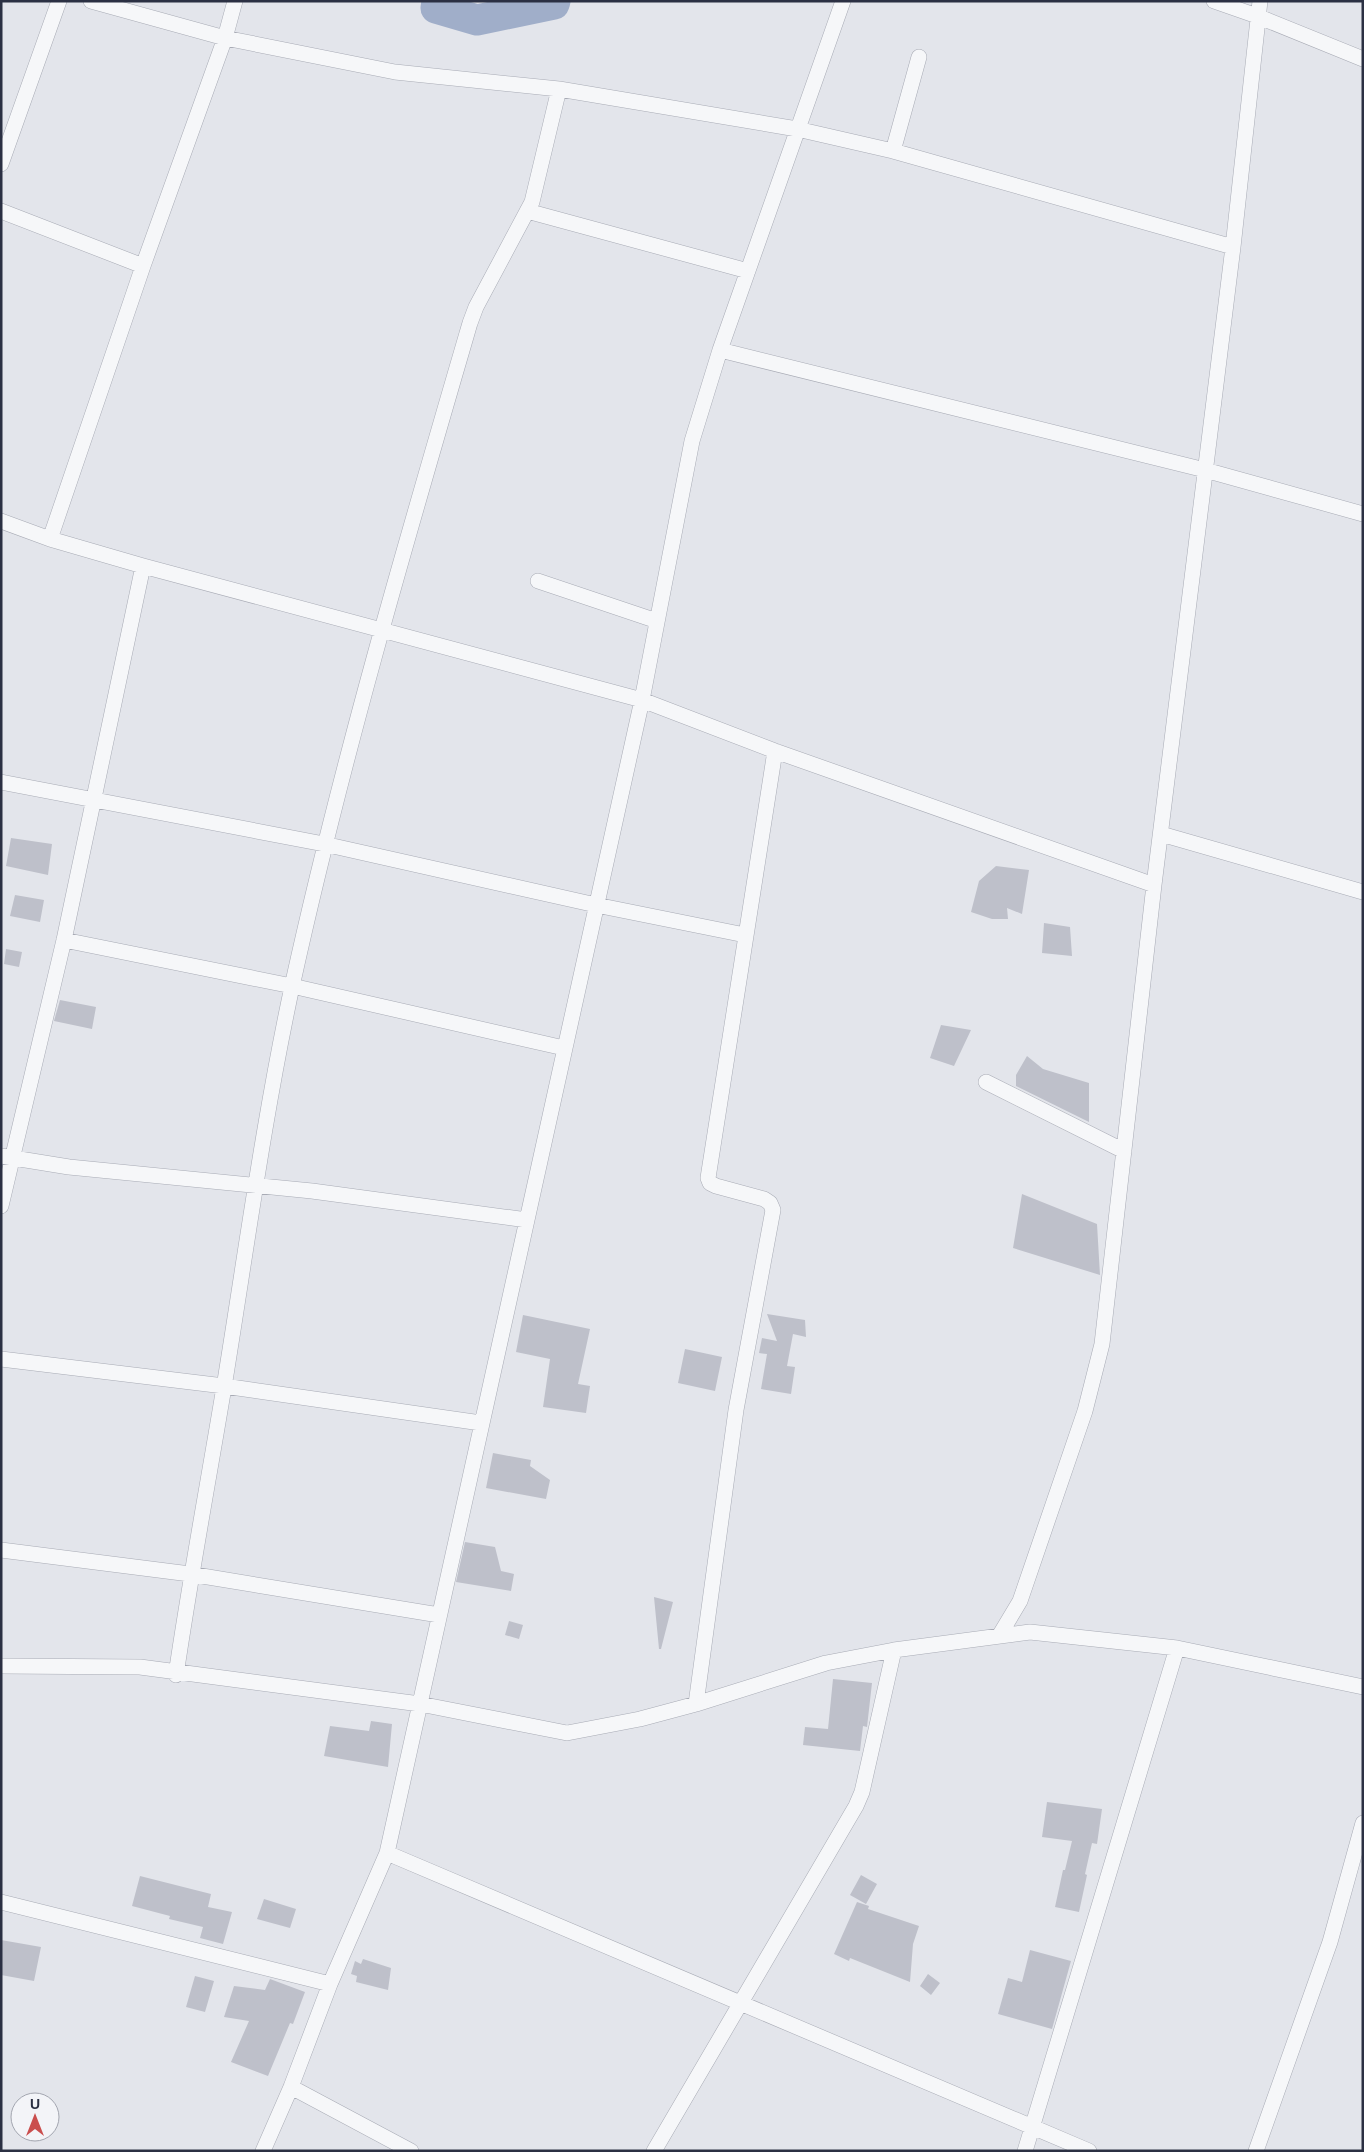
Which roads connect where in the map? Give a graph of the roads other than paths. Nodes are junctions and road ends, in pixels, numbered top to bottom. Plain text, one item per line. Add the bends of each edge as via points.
1 (58, 1) edge
2 (91, 1) edge
3 (235, 1) edge
4 (843, 1) edge
5 (1214, 1) edge
6 (1258, 9) edge
7 (225, 38) junction
8 (919, 57) dead end
9 (1363, 59) edge
10 (559, 89) junction
11 (797, 129) junction
12 (894, 151) junction
13 (1, 164) edge
14 (1, 211) edge
15 (527, 211) junction
16 (1233, 247) junction
17 (143, 266) junction
18 (748, 271) junction
19 (720, 350) junction
20 (1205, 470) junction
21 (1363, 514) edge
22 (1, 521) edge
23 (50, 539) junction
24 (143, 566) junction
25 (538, 581) dead end
26 (656, 622) junction
27 (381, 628) junction
28 (642, 700) junction
29 (775, 752) junction
30 (1, 782) edge
31 (93, 799) junction
32 (1161, 834) junction
33 (324, 844) junction
34 (1154, 885) junction
35 (1363, 892) edge
36 (596, 905) junction
37 (745, 935) junction
38 (64, 940) junction
39 (292, 986) junction
40 (564, 1048) junction
41 (986, 1082) dead end
42 (1124, 1150) junction
43 (7, 1157) edge
44 (255, 1186) junction
45 (1, 1206) edge
46 (527, 1220) junction
47 (1, 1359) edge
48 (224, 1386) junction
49 (481, 1423) junction
50 (1, 1550) edge
51 (190, 1574) junction
52 (439, 1615) junction
53 (999, 1636) junction
54 (1176, 1648) junction
55 (894, 1650) junction
56 (1, 1666) edge
57 (176, 1673) junction
58 (1363, 1687) edge
59 (420, 1704) junction
60 (696, 1704) junction
61 (1363, 1823) edge
62 (387, 1853) junction
63 (1, 1902) edge
64 (330, 1984) junction
65 (740, 2001) junction
66 (292, 2087) junction
67 (1032, 2128) junction
68 (263, 2151) edge
69 (411, 2151) edge
70 (654, 2151) edge
71 (1025, 2151) edge
72 (1089, 2151) edge
73 (1256, 2151) edge

1 - 13 street
2 - 7 street
3 - 7 street
4 - 11 street
5 - 6 street
6 - 9 street
6 - 16 street
7 - 10 street via 416,76
7 - 17 street
8 - 12 street
10 - 11 street
10 - 15 street via 535,192
11 - 12 street
11 - 18 street
12 - 16 street
14 - 17 street
15 - 18 street
15 - 27 street via 470,323
16 - 20 street
17 - 23 street
18 - 19 street
19 - 20 street
19 - 26 street via 689,454
20 - 21 street
20 - 32 street
22 - 23 street
23 - 24 street
24 - 27 street
24 - 31 street
25 - 26 street
26 - 28 street
27 - 28 street
27 - 33 street
28 - 29 street
28 - 36 street
29 - 34 street
29 - 37 street
30 - 31 street
31 - 33 street
31 - 38 street
32 - 34 street
32 - 35 street
33 - 36 street
33 - 39 street
34 - 42 street
36 - 37 street
36 - 40 street
37 - 60 street via 708,1178 716,1186 764,1199 773,1210 736,1410
38 - 39 street
38 - 43 street
39 - 40 street
39 - 44 street
40 - 46 street
41 - 42 street
42 - 53 street via 1102,1344 1088,1401 1020,1601
43 - 44 street via 69,1167
43 - 45 street
44 - 46 street
44 - 48 street
46 - 49 street
47 - 48 street
48 - 49 street
48 - 51 street
49 - 52 street
50 - 51 street
51 - 52 street
51 - 57 street
52 - 59 street
53 - 54 street via 1056,1633
53 - 55 street
54 - 58 street
54 - 67 street
55 - 60 street via 806,1668
55 - 65 street via 862,1792 856,1806
56 - 57 street via 101,1666
57 - 59 street
59 - 60 street via 567,1733
59 - 62 street
61 - 73 street via 1330,1942
62 - 64 street
62 - 65 street
63 - 64 street
64 - 66 street
65 - 67 street
65 - 70 street
66 - 68 street
66 - 69 street
67 - 71 street
67 - 72 street

